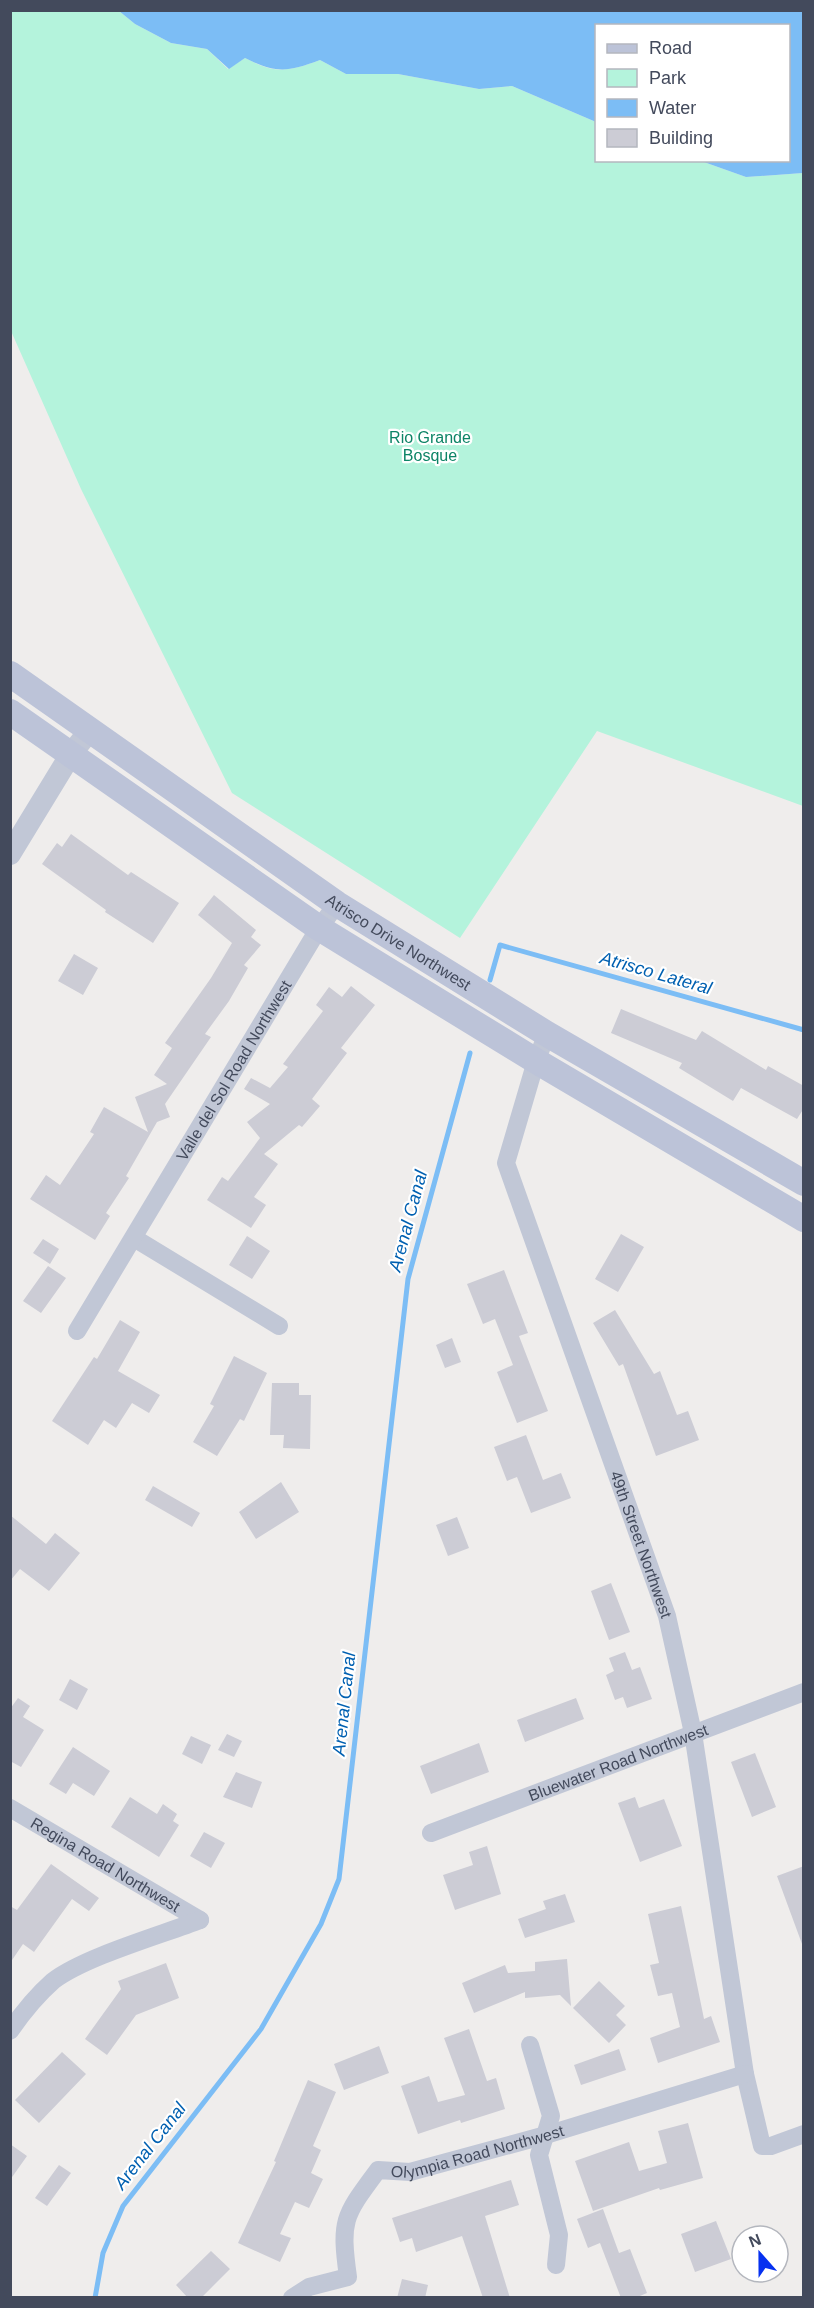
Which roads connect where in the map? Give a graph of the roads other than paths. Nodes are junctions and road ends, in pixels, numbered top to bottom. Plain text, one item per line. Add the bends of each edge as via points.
1 (10, 674) edge
2 (10, 712) edge
3 (90, 730) junction
4 (71, 754) junction
5 (10, 854) edge
6 (338, 904) junction
7 (320, 928) junction
8 (547, 1034) junction
9 (536, 1061) junction
10 (804, 1183) edge
11 (804, 1219) edge
12 (134, 1238) junction
13 (279, 1326) dead end
14 (76, 1331) dead end
15 (804, 1692) edge
16 (693, 1733) junction
17 (10, 1808) edge
18 (431, 1833) dead end
19 (10, 2031) edge
20 (530, 2045) dead end
21 (745, 2074) junction
22 (804, 2134) edge
23 (546, 2135) junction
24 (556, 2265) dead end
25 (292, 2298) edge

1 - 3 main road, Atrisco Drive Northwest
2 - 4 main road, Atrisco Drive Northwest
3 - 4 street
3 - 6 main road, Atrisco Drive Northwest
4 - 5 street
4 - 7 main road, Atrisco Drive Northwest
6 - 7 street, Valle del Sol Road Northwest
6 - 8 main road, Atrisco Drive Northwest
7 - 9 main road, Atrisco Drive Northwest
7 - 12 street, Valle del Sol Road Northwest
8 - 9 street, 49th Street Northwest
8 - 10 main road, Atrisco Drive Northwest
9 - 11 main road, Atrisco Drive Northwest
9 - 16 street, 49th Street Northwest via 506,1163 667,1616
12 - 13 street
12 - 14 street, Valle del Sol Road Northwest
15 - 16 street, Bluewater Road Northwest
16 - 18 street, Bluewater Road Northwest
16 - 21 street, 49th Street Northwest
17 - 19 street, Regina Road Northwest via 200,1920 89,1962 55,1980 30,2003
20 - 23 street via 551,2116
21 - 22 street, 49th Street Northwest via 762,2146
21 - 23 street, Olympia Road Northwest
23 - 24 street via 540,2155 559,2235
23 - 25 street, Olympia Road Northwest via 410,2172 378,2170 349,2209 343,2238 348,2277 309,2288

